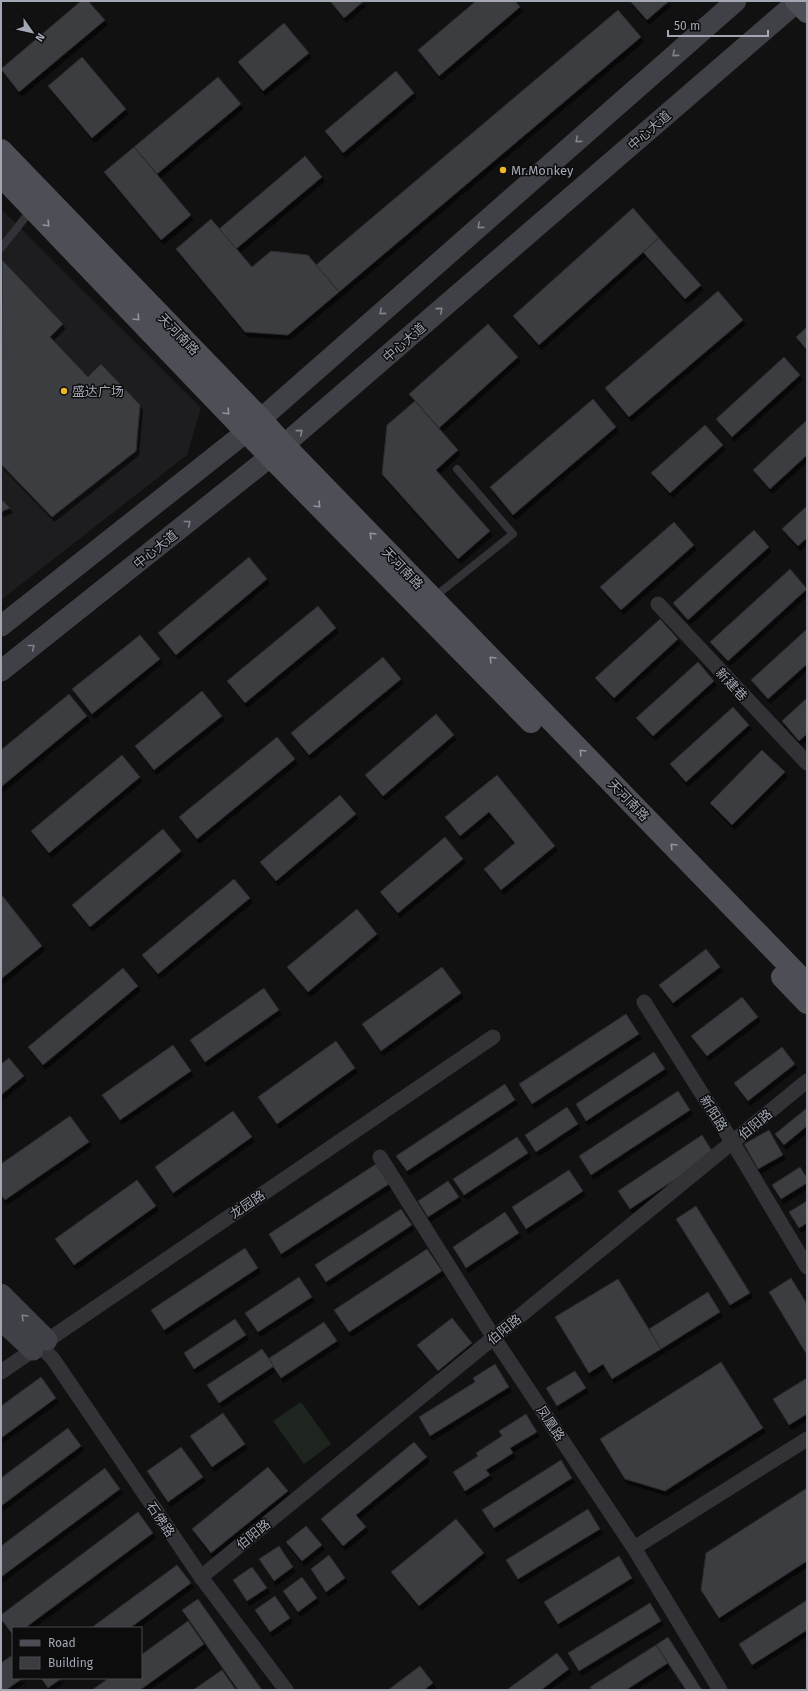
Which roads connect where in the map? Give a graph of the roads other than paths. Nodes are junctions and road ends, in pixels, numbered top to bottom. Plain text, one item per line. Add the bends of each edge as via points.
1 (736, 1) edge
2 (799, 4) edge
3 (1, 150) edge
4 (1, 176) edge
5 (32, 208) junction
6 (1, 248) edge
7 (254, 426) junction
8 (278, 451) junction
9 (457, 469) dead end
10 (433, 598) junction
11 (658, 604) dead end
12 (1, 626) edge
13 (1, 671) edge
14 (807, 763) edge
15 (807, 984) edge
16 (644, 1002) dead end
17 (807, 1003) edge
18 (493, 1036) dead end
19 (807, 1081) edge
20 (733, 1143) junction
21 (380, 1157) dead end
22 (807, 1267) edge
23 (1, 1294) edge
24 (1, 1320) edge
25 (494, 1338) junction
26 (40, 1345) junction
27 (1, 1372) edge
28 (807, 1439) edge
29 (634, 1548) junction
30 (201, 1577) junction
31 (286, 1690) edge
32 (720, 1690) edge

1 -> 7 main road
8 -> 2 main road, 中心大道
3 - 7 main road, 天河南路
4 - 5 main road, 天河南路
5 - 6 lane
5 -> 7 main road, 天河南路
7 - 8 main road, 天河南路
7 - 12 main road
10 -> 8 main road, 天河南路
13 -> 8 main road, 中心大道
8 -> 17 main road, 天河南路
9 - 10 lane via 513,534
15 -> 10 main road, 天河南路
11 - 14 street, 新建巷
16 - 20 street, 新阳路
18 - 26 street, 龙园路
19 - 20 street, 伯阳路
20 - 22 street, 新阳路
20 - 25 street, 伯阳路
21 - 25 street, 凤凰路
26 -> 23 main road, 石佛路
24 - 26 main road, 石佛路
25 - 29 street, 凤凰路
25 - 30 street, 伯阳路
26 - 27 street, 龙园路
26 - 30 street, 石佛路
28 - 29 street
29 - 32 street, 凤凰路
30 - 31 street, 石佛路

